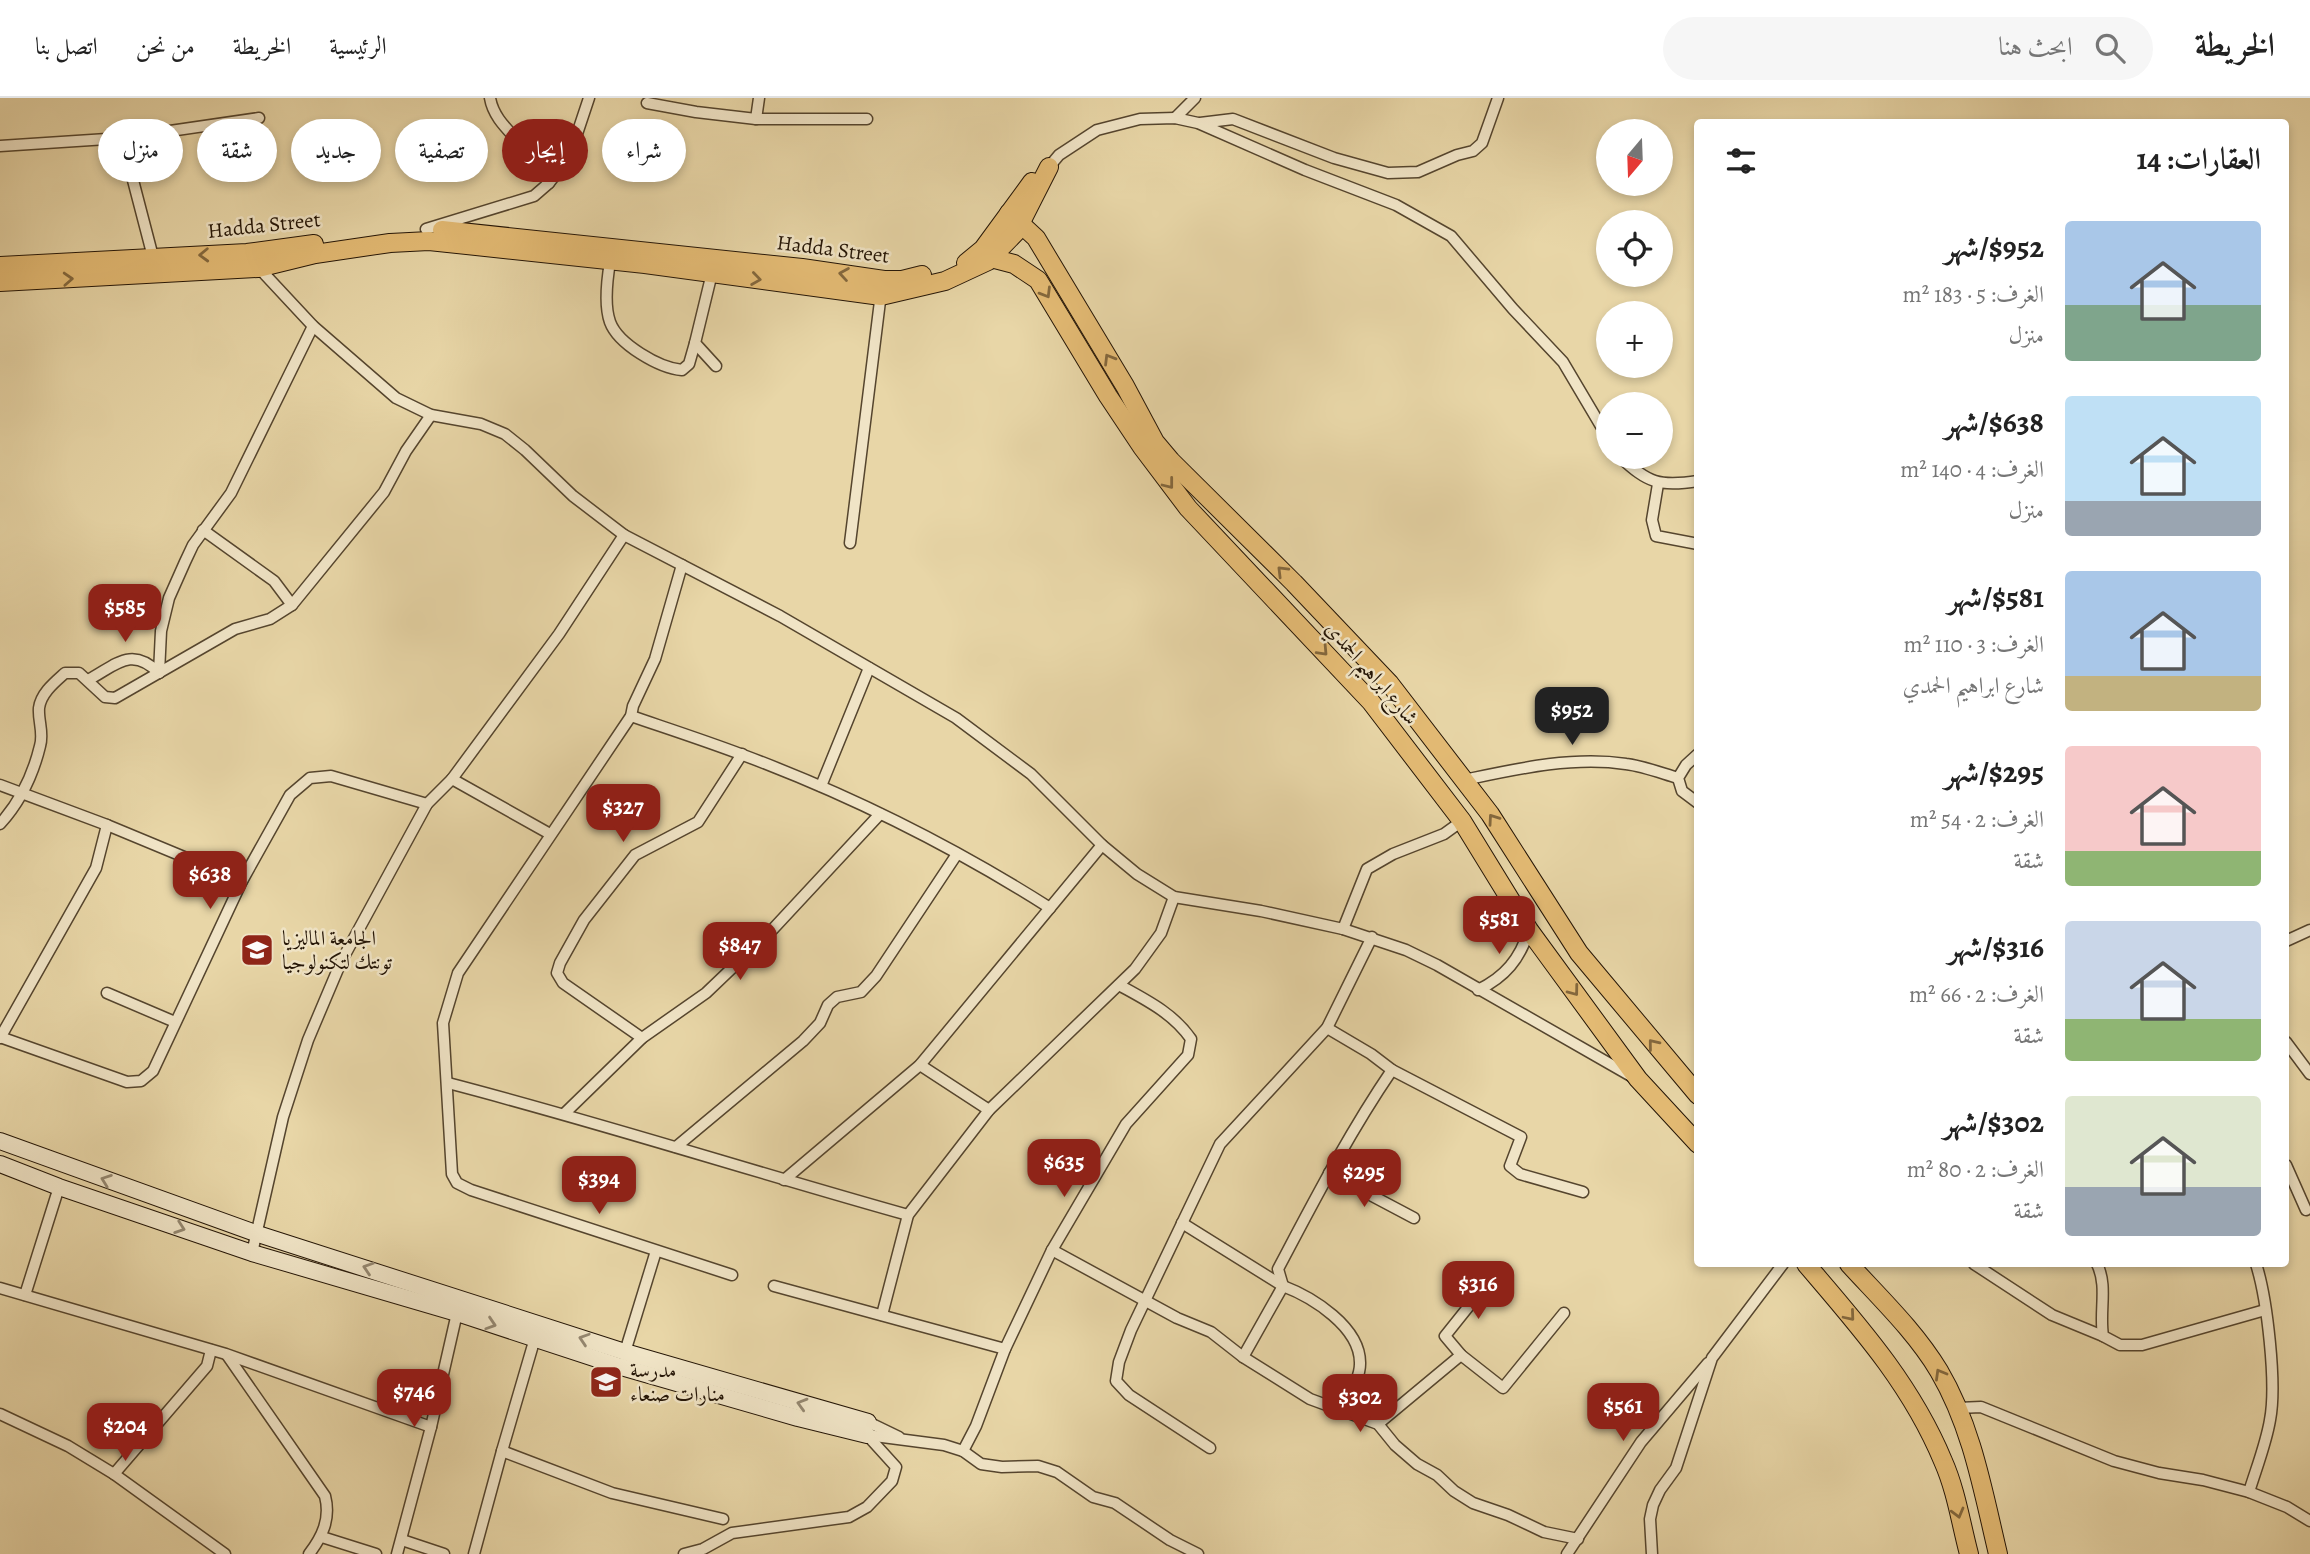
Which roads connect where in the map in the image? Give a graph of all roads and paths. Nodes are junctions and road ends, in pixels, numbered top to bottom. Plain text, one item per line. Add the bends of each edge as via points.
1 (490, 98) edge
2 (589, 98) edge
3 (759, 98) edge
4 (1195, 98) edge
5 (1498, 98) edge
6 (647, 103) dead end
7 (259, 118) dead end
8 (1175, 118) junction
9 (756, 119) junction
10 (867, 119) dead end
11 (1198, 123) junction
12 (183, 129) edge
13 (98, 140) edge
14 (0, 146) edge
15 (1049, 167) junction
16 (133, 182) edge
17 (549, 183) junction
18 (1037, 190) junction
19 (1015, 218) junction
20 (426, 229) junction
21 (449, 236) junction
22 (1036, 238) junction
23 (379, 239) junction
24 (610, 255) junction
25 (991, 258) junction
26 (253, 260) junction
27 (0, 266) edge
28 (154, 266) junction
29 (712, 273) junction
30 (0, 282) edge
31 (882, 288) junction
32 (313, 326) junction
33 (695, 343) junction
34 (716, 366) dead end
35 (1125, 386) junction
36 (1108, 396) junction
37 (431, 415) junction
38 (1596, 418) edge
39 (1633, 469) edge
40 (1694, 481) edge
41 (1658, 484) junction
42 (1206, 494) junction
43 (1188, 508) junction
44 (204, 530) junction
45 (624, 535) junction
46 (850, 543) dead end
47 (1694, 544) edge
48 (682, 565) junction
49 (292, 605) junction
50 (869, 668) junction
51 (159, 673) junction
52 (88, 680) junction
53 (631, 716) junction
54 (742, 754) junction
55 (1694, 758) edge
56 (1678, 778) junction
57 (452, 779) junction
58 (1464, 780) junction
59 (0, 785) edge
60 (821, 786) junction
61 (23, 793) junction
62 (1694, 800) edge
63 (427, 804) junction
64 (880, 814) junction
65 (1462, 821) junction
66 (0, 824) edge
67 (107, 825) junction
68 (550, 834) junction
69 (1102, 845) junction
70 (1514, 849) junction
71 (957, 854) junction
72 (1488, 865) junction
73 (242, 881) junction
74 (1174, 897) junction
75 (1050, 908) junction
76 (1343, 929) junction
77 (1529, 930) junction
78 (2310, 930) edge
79 (1373, 937) junction
80 (2289, 940) edge
81 (1119, 985) junction
82 (1478, 990) junction
83 (107, 993) dead end
84 (175, 1023) junction
85 (1327, 1028) junction
86 (0, 1037) edge
87 (642, 1038) junction
88 (2289, 1046) edge
89 (920, 1065) junction
90 (1392, 1070) junction
91 (2310, 1074) edge
92 (1638, 1079) junction
93 (448, 1083) junction
94 (1694, 1090) edge
95 (989, 1110) junction
96 (565, 1113) junction
97 (1694, 1140) edge
98 (0, 1141) edge
99 (676, 1147) junction
100 (0, 1164) edge
101 (2289, 1172) edge
102 (1329, 1173) junction
103 (784, 1180) junction
104 (59, 1188) junction
105 (1583, 1192) dead end
106 (152, 1197) junction
107 (2306, 1210) dead end
108 (908, 1215) junction
109 (145, 1217) junction
110 (1414, 1218) dead end
111 (1182, 1223) junction
112 (258, 1234) junction
113 (1052, 1250) junction
114 (656, 1251) junction
115 (252, 1253) junction
116 (1781, 1267) edge
117 (1809, 1267) edge
118 (1852, 1267) edge
119 (1979, 1267) edge
120 (2099, 1267) edge
121 (2257, 1267) edge
122 (732, 1275) dead end
123 (774, 1286) dead end
124 (1283, 1286) junction
125 (1485, 1286) dead end
126 (0, 1287) edge
127 (25, 1295) junction
128 (1146, 1300) junction
129 (2265, 1310) junction
130 (457, 1313) junction
131 (1564, 1313) dead end
132 (882, 1315) junction
133 (2103, 1336) junction
134 (535, 1338) junction
135 (1005, 1349) junction
136 (211, 1350) junction
137 (625, 1352) junction
138 (226, 1354) junction
139 (1461, 1355) junction
140 (1243, 1357) junction
141 (1712, 1358) junction
142 (1958, 1408) junction
143 (1342, 1410) junction
144 (0, 1414) edge
145 (1378, 1424) junction
146 (431, 1427) junction
147 (867, 1429) junction
148 (1210, 1448) dead end
149 (502, 1451) junction
150 (963, 1451) junction
151 (114, 1474) junction
152 (2249, 1492) junction
153 (723, 1519) dead end
154 (2310, 1521) edge
155 (322, 1537) junction
156 (402, 1539) junction
157 (1578, 1539) junction
158 (225, 1554) edge
159 (309, 1554) edge
160 (376, 1554) edge
161 (397, 1554) edge
162 (444, 1554) edge
163 (474, 1554) edge
164 (684, 1554) edge
165 (1198, 1554) edge
166 (1567, 1554) edge
167 (1652, 1554) edge
168 (1969, 1554) edge
169 (1998, 1554) edge

1 - 17 street via 503,126
2 - 17 street via 574,143
3 - 9 street
4 - 8 street
5 - 11 street via 1482,144 1418,172 1388,173 1334,158 1233,119
6 - 9 street
7 - 12 street
8 - 11 street
8 - 15 street via 1140,119 1097,130
9 - 10 street
11 - 38 street via 1396,205 1451,236 1563,362
13 - 14 street
15 - 18 main road, Hadda Street
15 - 19 main road, Hadda Street via 1033,180
16 - 28 street
17 - 20 street via 534,196
18 - 19 main road, Hadda Street
18 - 22 main road via 1033,212
19 - 22 main road, شارع ابراهيم الحمدي
19 - 25 main road, Hadda Street via 1008,243
19 - 31 main road, Hadda Street via 966,263
20 - 21 main road, Hadda Street
20 - 23 main road, Hadda Street
21 - 23 main road, Hadda Street
21 - 24 main road, Hadda Street
35 -> 22 main road, شارع ابراهيم الحمدي
23 - 26 main road, Hadda Street via 315,254
24 - 29 main road, Hadda Street
31 -> 24 main road, Hadda Street via 802,268
24 - 33 street via 607,303 611,324 627,343 650,361 682,370 689,364
25 - 31 main road, Hadda Street via 945,281
25 -> 36 main road, شارع ابراهيم الحمدي via 1014,264 1038,280
26 - 28 main road, Hadda Street
26 - 32 street
27 - 28 main road, Hadda Street
30 -> 28 main road, Hadda Street
29 -> 31 main road, Hadda Street
29 - 33 street
31 - 46 street
32 - 37 street via 396,398
32 - 44 street via 231,493
33 - 34 street
35 - 36 main road
35 - 42 main road, شارع ابراهيم الحمدي via 1156,442
36 -> 43 main road, شارع ابراهيم الحمدي
37 - 45 street via 481,424 505,434
37 - 49 street via 384,492
39 - 41 street
40 - 41 street
41 - 47 street via 1652,520 1656,536
42 - 43 main road
58 -> 42 main road, شارع ابراهيم الحمدي via 1390,684
43 -> 65 main road, شارع ابراهيم الحمدي via 1371,702
44 - 49 street via 274,581
44 - 51 street via 169,598 161,631
45 - 48 street
45 - 57 street via 559,634
48 - 50 street
48 - 53 street via 655,659
49 - 51 street via 270,619 234,629
50 - 60 street
50 - 69 street via 956,718 1031,774
51 - 52 street via 150,663 133,659 119,661
51 - 52 street via 115,698 104,697
52 - 61 street via 79,673 65,673 45,693 39,708 40,748
53 - 54 street
53 - 68 street
54 - 60 street
54 - 87 street via 698,822 635,855 584,920 560,962 557,973 563,983
55 - 56 street
56 - 58 street via 1626,764 1567,762
56 - 62 street via 1682,791
57 - 63 street
57 - 68 street
70 -> 58 main road, شارع ابراهيم الحمدي
59 - 61 street
60 - 64 street
61 - 66 street
61 - 67 street
63 - 73 street via 331,776 310,778 290,795
63 - 112 street via 341,962 308,1040 283,1117
64 - 71 street
64 - 87 street via 706,993
65 - 72 main road, شارع ابراهيم الحمدي
65 - 76 street via 1367,869
67 - 73 street
67 - 86 street via 96,868
68 - 93 street via 458,973 443,1023
69 - 74 street
69 - 75 street
70 - 72 main road
94 -> 70 main road, شارع ابراهيم الحمدي via 1579,953
71 - 75 street
71 - 99 street via 861,992 838,997 828,1005 820,1023 803,1041
72 - 77 main road, شارع ابراهيم الحمدي
73 - 84 street
74 - 76 street
74 - 81 street via 1161,933
75 - 89 street
76 - 79 street
77 - 82 street via 1516,960 1499,978
77 -> 92 main road, شارع ابراهيم الحمدي
78 - 80 street
79 - 82 street via 1437,965
79 - 85 street
81 - 95 street
81 - 113 street via 1183,1027 1191,1039 1188,1055 1126,1125
82 - 92 street
83 - 84 street
84 - 86 street via 153,1070 141,1081 127,1082
85 - 90 street
85 - 111 street via 1220,1144
87 - 96 street
88 - 91 street
89 - 95 street
89 - 103 street
90 - 102 street
90 - 105 street via 1521,1137 1510,1166 1520,1174
92 - 97 main road, شارع ابراهيم الحمدي
93 - 96 street
93 - 114 street via 452,1174 457,1183
95 - 108 street
96 - 99 street
106 -> 98 street
99 - 103 street
100 - 104 street
101 - 107 street
102 - 110 street
102 - 124 street via 1278,1269
103 - 108 street
104 - 109 street
104 - 127 street
106 - 109 street
106 - 112 street
108 - 132 street
109 -> 115 street
111 - 124 street
111 - 128 street
112 - 115 street
137 -> 112 street
113 - 128 street
113 - 135 street
114 - 122 street
114 - 137 street
115 - 130 street
116 - 141 street
117 -> 168 main road via 1881,1352 1914,1400 1944,1463
142 -> 118 main road via 1938,1369 1908,1329
119 - 133 street via 2052,1315
120 - 133 street via 2103,1274
121 - 129 street
123 - 132 street
124 - 140 street
124 - 143 street via 1340,1320 1356,1345 1360,1364
125 - 139 street via 1445,1336
126 - 127 street
127 - 136 street
128 - 140 street via 1211,1332
128 - 148 street via 1119,1362 1116,1381 1129,1395
129 - 133 street via 2142,1345 2120,1345
129 - 152 street via 2273,1389 2270,1419
130 -> 134 street
130 - 146 street
131 - 139 street via 1503,1388
132 - 135 street
134 - 147 street via 798,1418
134 - 149 street
135 - 150 street
136 - 138 street
136 - 151 street via 207,1366
147 -> 137 street
138 - 146 street
138 - 155 street via 325,1496
139 - 145 street
140 - 143 street via 1310,1399
141 - 157 street via 1641,1442
141 - 167 street via 1676,1468 1653,1505
142 - 152 street via 1981,1407 2114,1461
142 - 169 main road via 1973,1448
143 - 145 street
144 - 151 street
145 - 157 street via 1417,1464 1473,1503 1544,1532
146 - 156 street
147 - 150 street
147 - 164 street via 896,1467 892,1481 867,1507 849,1517 732,1533
149 - 153 street via 612,1493
149 - 163 street
150 - 165 street via 981,1464 1038,1466 1057,1472 1093,1497 1115,1503
151 - 158 street
152 - 154 street
155 - 159 street
155 - 160 street
156 - 161 street
156 - 162 street
157 - 166 street

